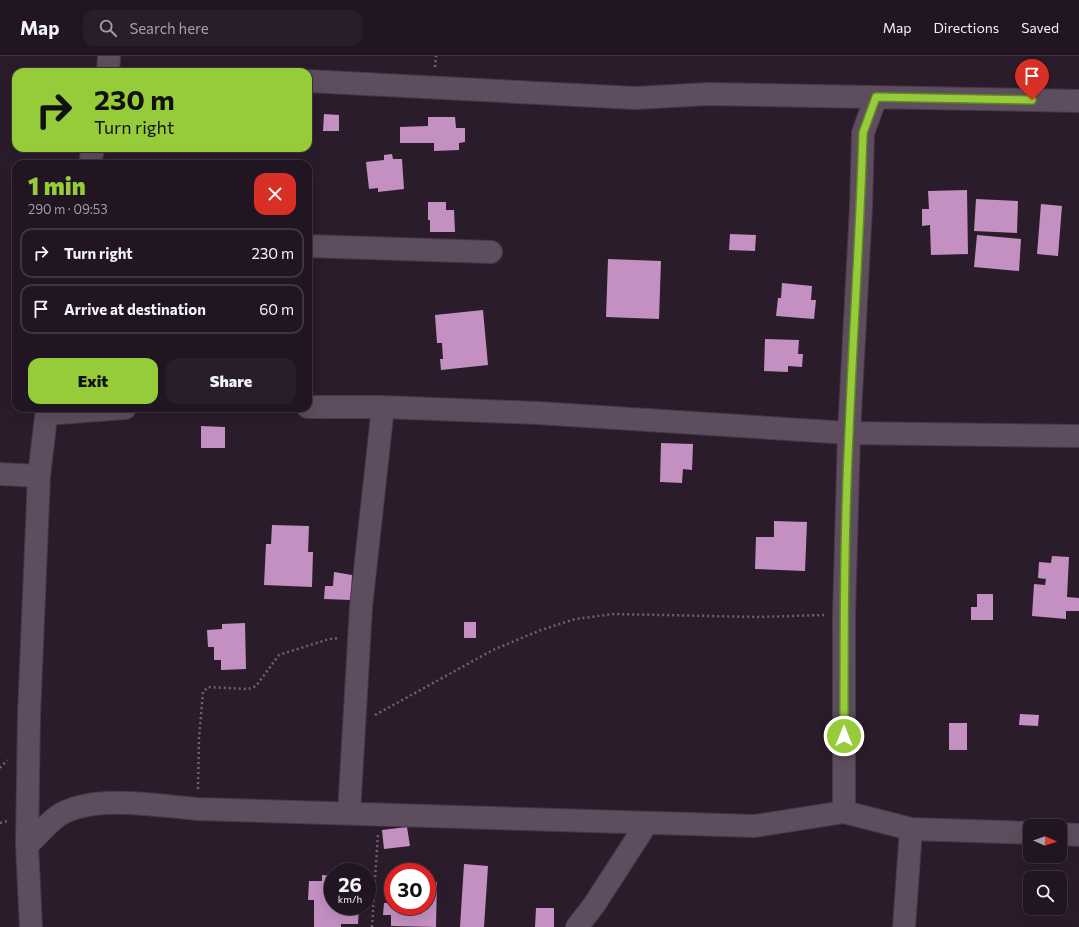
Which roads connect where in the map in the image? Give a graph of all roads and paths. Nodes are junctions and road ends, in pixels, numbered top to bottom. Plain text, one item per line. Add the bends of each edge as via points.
1 (109, 56) edge
2 (108, 68) edge
3 (312, 81) edge
4 (876, 97) junction
5 (1079, 101) edge
6 (312, 246) edge
7 (491, 252) dead end
8 (312, 406) edge
9 (383, 407) junction
10 (47, 412) edge
11 (849, 433) junction
12 (1079, 436) edge
13 (0, 474) edge
14 (39, 476) junction
15 (844, 615) junction
16 (359, 636) junction
17 (353, 727) junction
18 (198, 809) junction
19 (844, 812) junction
20 (349, 813) junction
21 (380, 813) junction
22 (647, 823) junction
23 (911, 828) junction
24 (1023, 833) edge
25 (1067, 834) edge
26 (1079, 835) edge
27 (27, 845) junction
28 (31, 927) edge
29 (372, 927) edge
30 (577, 927) edge
31 (904, 927) edge

1 - 2 street
3 - 4 street via 635,98 709,94
4 - 5 street
4 - 11 street via 863,133
6 - 7 street
8 - 9 street
9 - 11 street via 538,413
9 - 16 street
10 - 14 street
11 - 12 street
11 - 15 street
13 - 14 street
14 - 27 street via 29,715
15 - 17 path via 759,618 614,614 575,620 541,630 492,650
15 - 19 street
16 - 17 street
16 - 18 path via 329,639 279,655 256,686 248,690 208,687 203,692 199,738
17 - 20 street
18 - 20 street
18 - 27 street via 121,803 82,806 60,814
19 - 22 street via 755,826
19 - 23 street
20 - 21 street
21 - 22 street
21 - 29 path
22 - 30 street
23 - 24 street
23 - 31 street
25 - 26 street
27 - 28 street

